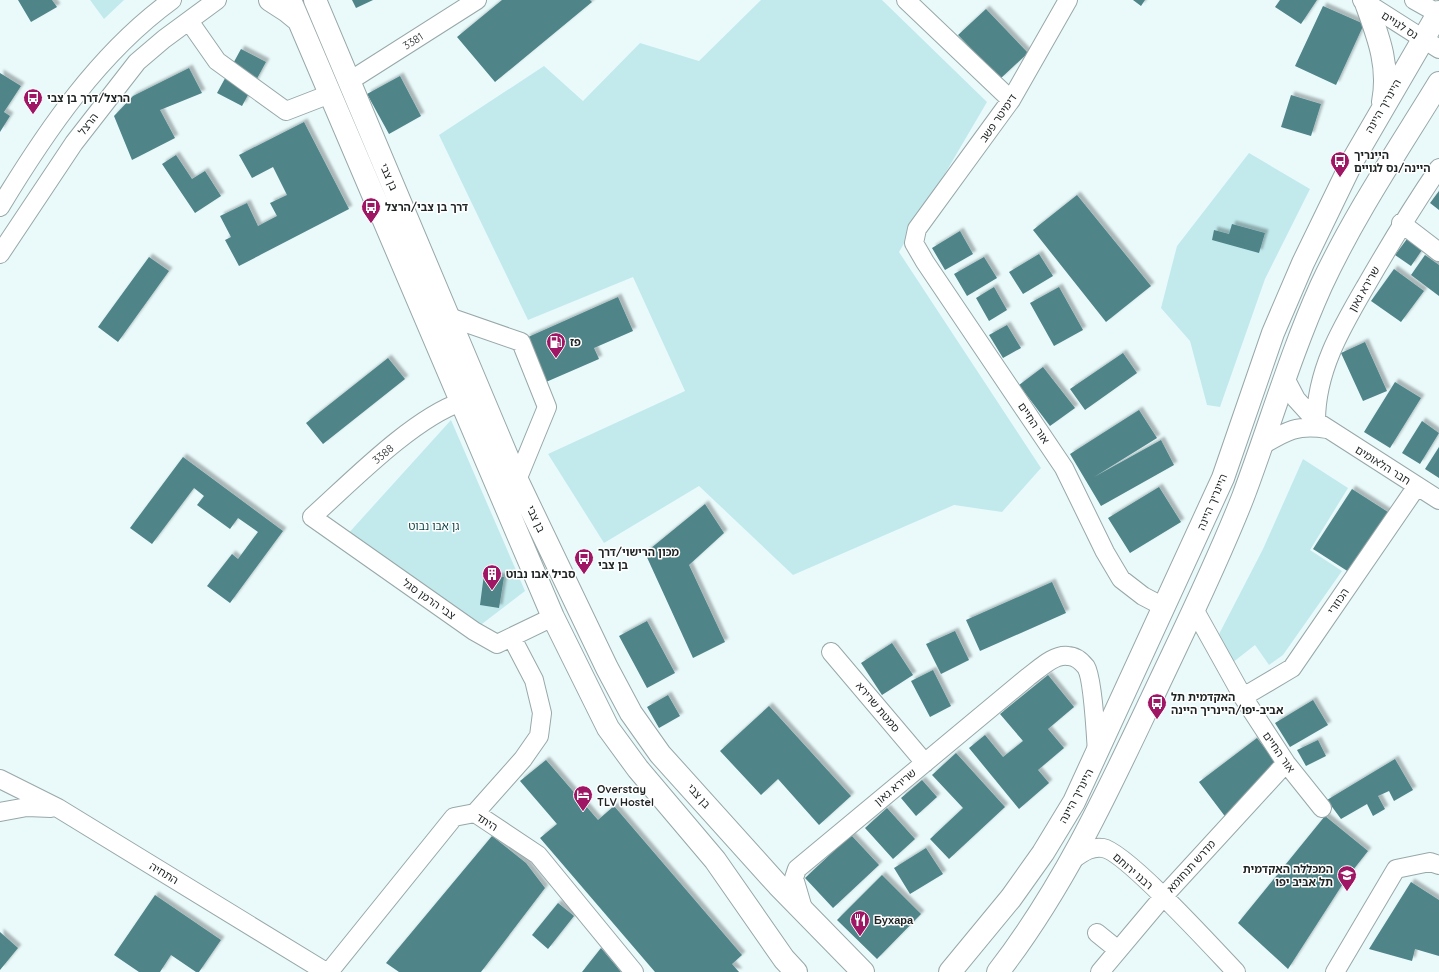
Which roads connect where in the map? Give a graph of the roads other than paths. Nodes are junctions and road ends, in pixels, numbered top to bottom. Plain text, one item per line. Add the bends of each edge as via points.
1 (172, 0) edge
2 (217, 0) edge
3 (270, 0) edge
4 (290, 0) edge
5 (315, 0) edge
6 (478, 0) edge
7 (906, 0) edge
8 (1068, 0) edge
9 (1414, 0) edge
10 (1364, 1) edge
11 (1439, 13) edge
12 (189, 21) junction
13 (300, 22) junction
14 (1431, 44) edge
15 (348, 82) junction
16 (1439, 83) edge
17 (330, 94) junction
18 (1011, 100) junction
19 (1382, 108) junction
20 (1439, 168) edge
21 (0, 207) edge
22 (1401, 223) junction
23 (917, 229) joint
24 (1439, 252) edge
25 (0, 254) edge
26 (449, 317) junction
27 (1285, 378) junction
28 (461, 402) junction
29 (1321, 425) junction
30 (1261, 446) junction
31 (517, 480) junction
32 (1417, 486) junction
33 (1439, 500) edge
34 (312, 517) joint
35 (1164, 608) junction
36 (1194, 609) junction
37 (553, 617) junction
38 (512, 638) junction
39 (831, 652) dead end
40 (1243, 697) junction
41 (1097, 756) junction
42 (925, 763) junction
43 (1286, 763) junction
44 (2, 784) edge
45 (58, 808) junction
46 (1322, 808) dead end
47 (0, 812) edge
48 (475, 813) junction
49 (1072, 860) junction
50 (1439, 865) edge
51 (1163, 897) junction
52 (804, 912) junction
53 (1097, 932) dead end
54 (1118, 950) junction
55 (950, 970) edge
56 (327, 972) edge
57 (634, 972) edge
58 (796, 972) edge
59 (863, 972) edge
60 (998, 972) edge
61 (1100, 972) edge
62 (1236, 972) edge
63 (1335, 972) edge

1 - 21 street via 145,19 86,83 53,126
2 - 12 street, הרצל
3 - 13 main road
4 - 13 main road, בן צבי
5 - 15 main road, בן צבי
6 - 15 street, 3381
7 - 18 street
8 - 18 street, דימיטר פשב
9 - 11 street
10 - 14 street, נס לגויים
10 - 19 main road via 1383,54 1386,90
11 - 14 main road, היינריך היינה
12 - 17 street via 217,61 286,111
12 - 25 street, הרצל via 137,62 74,143
13 - 17 main road, בן צבי
14 - 19 main road, היינריך היינה
15 - 26 main road, בן צבי
16 - 27 main road via 1347,235 1321,287
17 - 28 main road, בן צבי
18 - 23 street, דימיטר פשב
19 - 35 main road, היינריך היינה via 1353,160 1303,264 1273,333 1223,478
20 - 22 street, שרירא גאון
22 - 24 street
22 - 29 street, שרירא גאון via 1338,334 1323,370 1316,403
23 - 35 street, אור החיים via 914,243 925,262 1064,468 1121,579
26 - 31 main road, בן צבי
26 - 31 street via 521,342 547,407
27 - 29 street, חבר הלאומים via 1296,399
27 - 30 main road
28 - 34 street, 3388 via 447,407 417,427
28 - 37 main road, בן צבי
29 - 30 street, חבר הלאומים via 1295,428
29 - 32 street, חבר הלאומים
30 - 36 main road via 1228,535
31 - 52 main road, בן צבי via 631,713 660,754
32 - 33 street, חבר הלאומים
32 - 40 street, הכוזרי via 1292,668
34 - 38 street, צבי הרמן סגל via 474,631 497,644
35 - 41 main road, היינריך היינה
36 - 40 street, אור החיים
36 - 49 main road via 1108,792
37 - 38 street, צבי הרמן סגל
37 - 58 main road, בן צבי via 608,728 638,769 715,860
38 - 48 street via 534,680 542,713 539,736 523,760
39 - 42 street, סמטת שרירא
40 - 43 street, אור החיים
41 - 42 street, שרירא גאון via 1086,668 1078,659 1068,656 1053,660 1028,677
41 - 55 main road, היינריך היינה via 1074,802 1043,853 1011,898
42 - 52 street, שרירא גאון via 797,869 794,878
43 - 46 street, אור החיים
43 - 51 street, מדרש תנחומא
44 - 45 street, התחיה
45 - 47 street via 27,807
45 - 56 street, התחיה
48 - 56 street, היתד via 454,817
48 - 57 street, היתד via 538,856
49 - 51 street, רבנו ירוחם via 1086,850 1103,848 1119,856
49 - 60 main road via 1019,945
50 - 63 street via 1430,862 1396,869
51 - 54 street, מדרש תנחומא
51 - 62 street, רבנו ירוחם
52 - 59 main road, בן צבי
53 - 54 street
54 - 61 street, מדרש תנחומא

